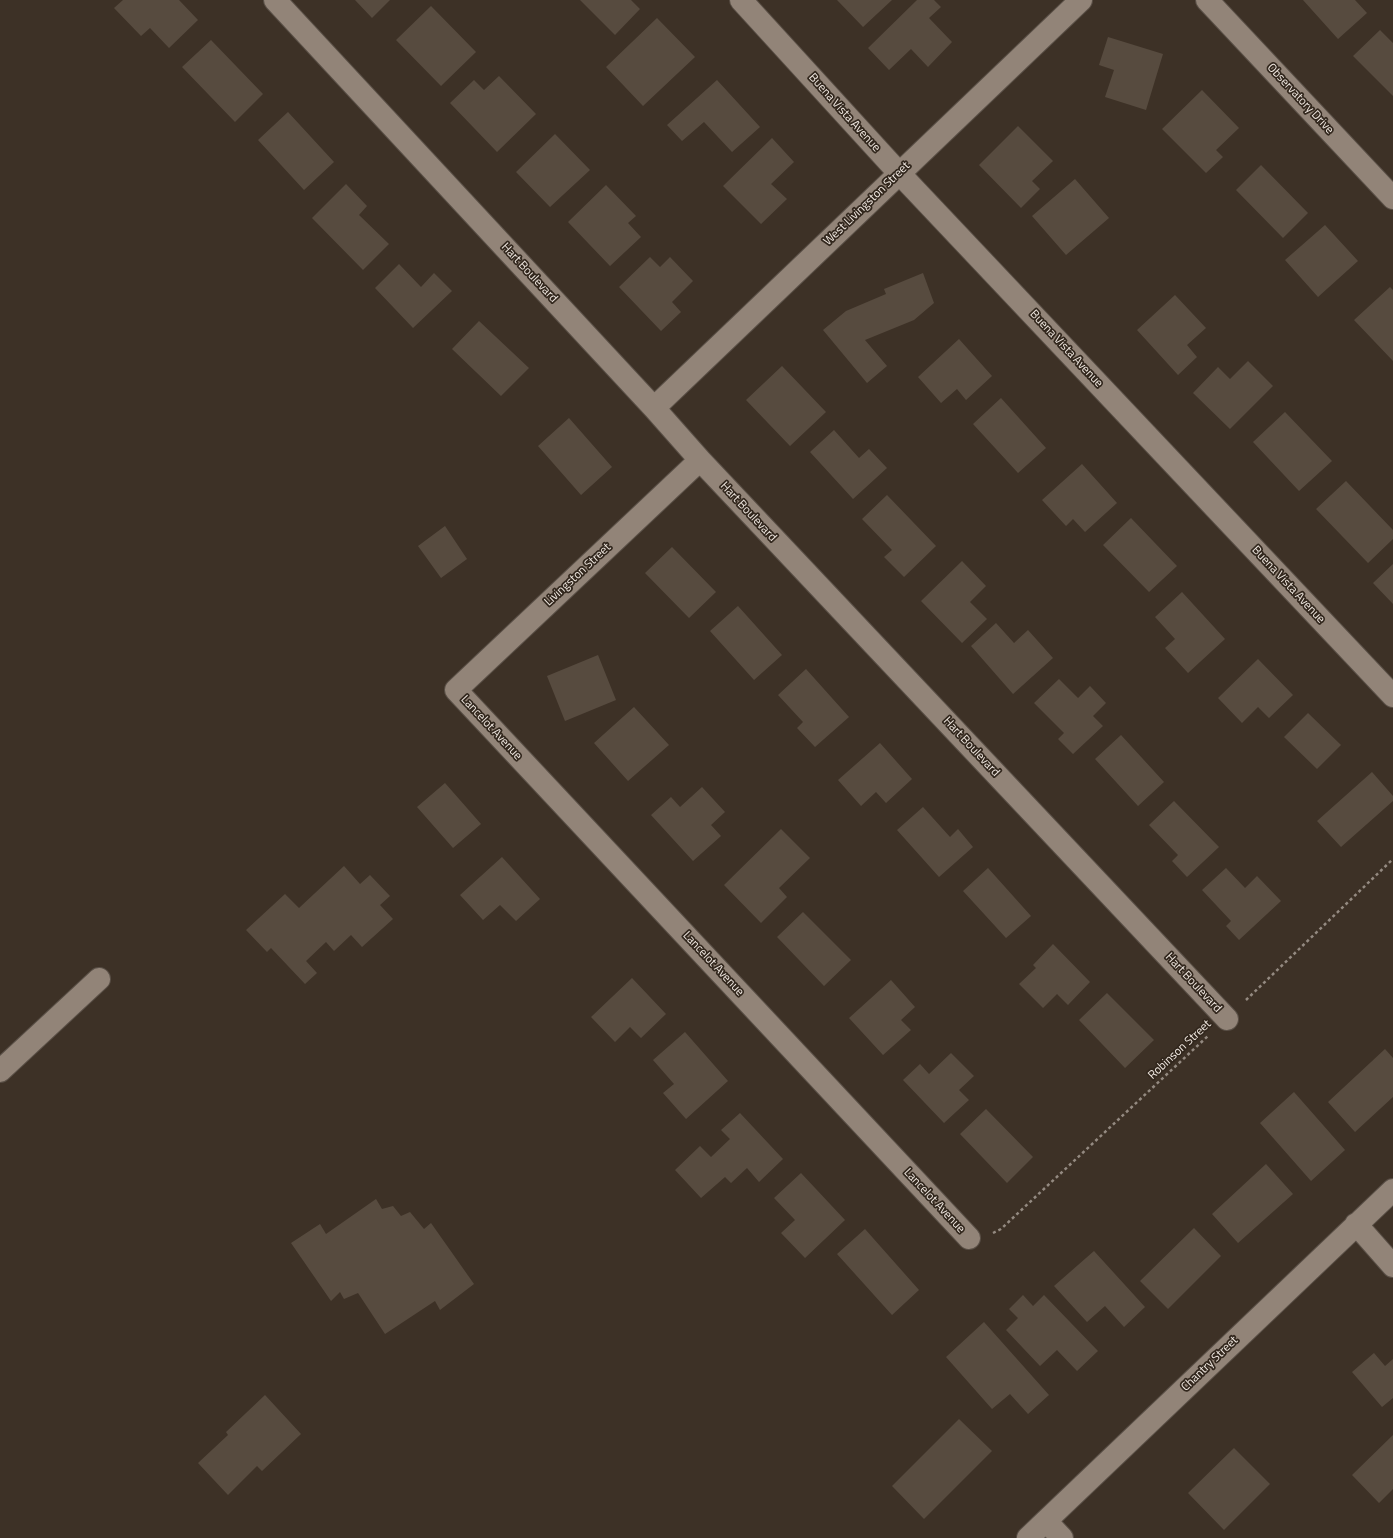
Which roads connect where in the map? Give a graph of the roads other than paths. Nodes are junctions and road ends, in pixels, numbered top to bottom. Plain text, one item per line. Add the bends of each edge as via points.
1 (275, 0) edge
2 (741, 0) edge
3 (1081, 0) edge
4 (1207, 0) edge
5 (899, 173) junction
6 (1393, 198) edge
7 (654, 408) junction
8 (700, 460) junction
9 (456, 690) joint
10 (1393, 696) edge
11 (99, 979) dead end
12 (1227, 1018) road end
13 (0, 1071) edge
14 (1393, 1190) edge
15 (1356, 1224) junction
16 (969, 1238) road end
17 (1393, 1266) edge
18 (1046, 1521) junction
19 (1028, 1538) edge
20 (1062, 1538) edge

1 - 7 street, Hart Boulevard
2 - 5 street, Buena Vista Avenue
3 - 5 street, West Livingston Street
4 - 6 street, Observatory Drive
5 - 7 street, West Livingston Street
5 - 10 street, Buena Vista Avenue
7 - 8 street, Hart Boulevard
8 - 9 street, Livingston Street
8 - 12 street, Hart Boulevard
9 - 16 street, Lancelot Avenue
11 - 13 street
14 - 15 street, Chantry Street
15 - 17 street
15 - 18 street, Chantry Street
18 - 19 street, Chantry Street
18 - 20 street

